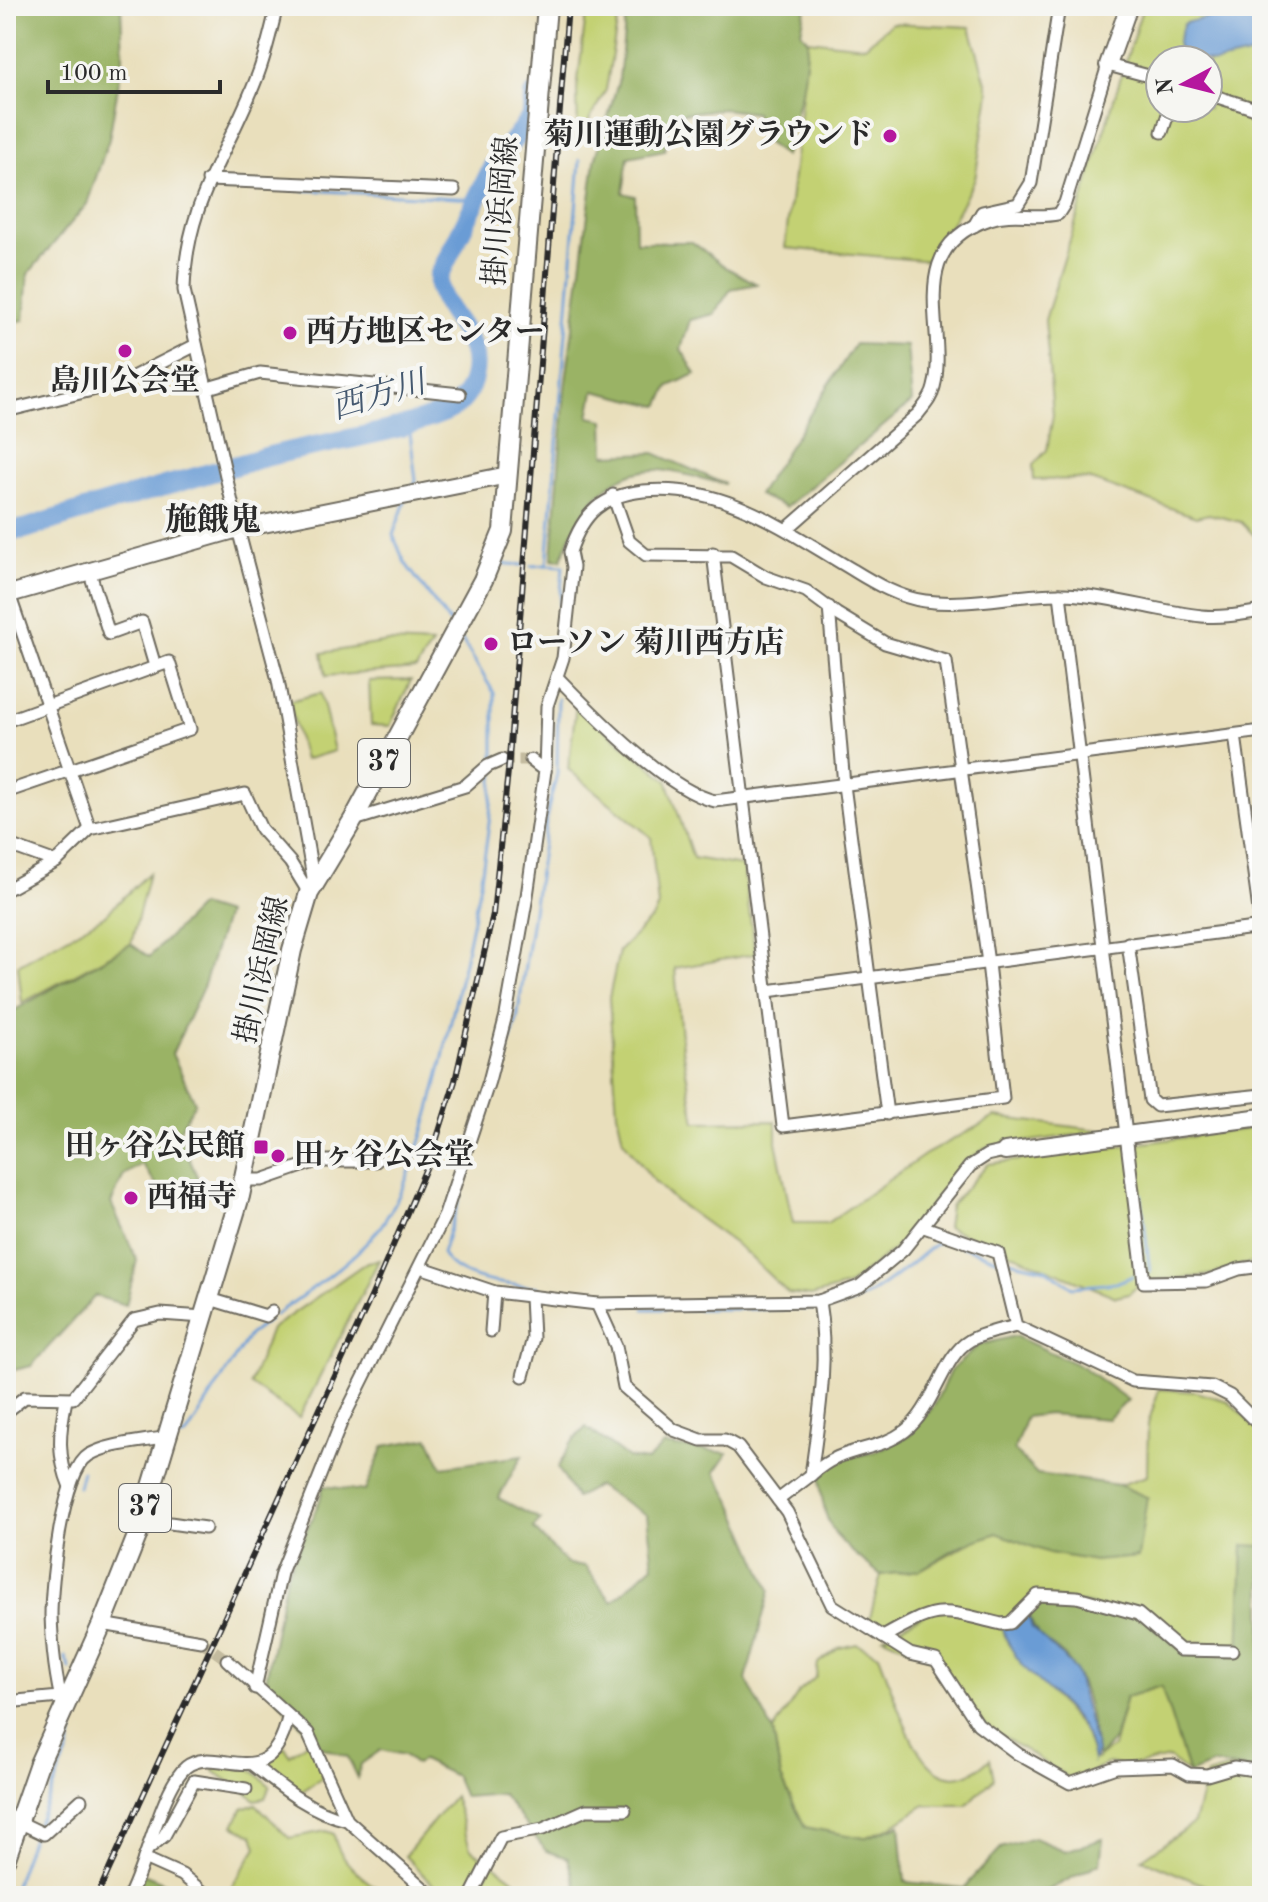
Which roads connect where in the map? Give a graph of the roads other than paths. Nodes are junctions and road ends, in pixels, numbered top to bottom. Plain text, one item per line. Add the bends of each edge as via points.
1 (277, 6) edge
2 (547, 6) edge
3 (1064, 6) edge
4 (1129, 6) edge
5 (1108, 65) junction
6 (1144, 75) edge
7 (1224, 99) edge
8 (1262, 111) edge
9 (1165, 124) edge
10 (1162, 132) dead end
11 (208, 180) junction
12 (454, 190) dead end
13 (974, 226) junction
14 (196, 345) junction
15 (208, 388) junction
16 (460, 394) dead end
17 (6, 411) edge
18 (508, 475) junction
19 (613, 495) junction
20 (238, 529) junction
21 (787, 529) junction
22 (713, 553) junction
23 (89, 570) junction
24 (8, 594) edge
25 (1060, 594) junction
26 (829, 607) junction
27 (1262, 611) edge
28 (155, 666) junction
29 (557, 677) junction
30 (48, 705) junction
31 (6, 721) edge
32 (1262, 731) edge
33 (1235, 735) junction
34 (1079, 755) junction
35 (502, 760) tunnel mouth
36 (531, 760) tunnel mouth
37 (71, 771) junction
38 (545, 771) junction
39 (961, 771) junction
40 (844, 785) junction
41 (6, 792) edge
42 (741, 798) junction
43 (353, 820) junction
44 (90, 829) junction
45 (6, 844) edge
46 (56, 862) junction
47 (312, 888) junction
48 (6, 890) edge
49 (1262, 927) edge
50 (1262, 935) edge
51 (1128, 943) junction
52 (1103, 948) junction
53 (988, 963) junction
54 (871, 977) junction
55 (767, 991) junction
56 (1262, 1095) edge
57 (887, 1114) junction
58 (1262, 1117) edge
59 (1127, 1135) junction
60 (1005, 1151) joint
61 (376, 1161) dead end
62 (243, 1180) junction
63 (924, 1227) junction
64 (1262, 1266) edge
65 (420, 1267) junction
66 (494, 1292) junction
67 (531, 1297) junction
68 (819, 1302) junction
69 (598, 1307) junction
70 (207, 1308) junction
71 (272, 1311) dead end
72 (1016, 1326) junction
73 (491, 1331) dead end
74 (523, 1376) dead end
75 (66, 1400) junction
76 (6, 1412) edge
77 (1262, 1428) edge
78 (167, 1437) junction
79 (811, 1475) junction
80 (70, 1487) junction
81 (778, 1500) junction
82 (142, 1519) junction
83 (205, 1528) dead end
84 (102, 1624) junction
85 (883, 1637) junction
86 (201, 1641) tunnel mouth
87 (1232, 1651) dead end
88 (227, 1660) tunnel mouth
89 (255, 1688) junction
90 (6, 1702) edge
91 (62, 1702) junction
92 (288, 1718) junction
93 (253, 1765) junction
94 (1262, 1771) edge
95 (246, 1789) dead end
96 (81, 1800) dead end
97 (625, 1810) dead end
98 (347, 1820) junction
99 (29, 1827) junction
100 (145, 1854) junction
101 (6, 1858) edge
102 (129, 1896) edge
103 (208, 1896) edge
104 (432, 1896) edge
105 (471, 1896) edge

1 - 11 street via 257,78
2 - 18 main road, 掛川浜岡線 / 37
3 - 13 street via 1058,13 1031,183 1018,204 982,212
4 - 5 main road
5 - 6 street
5 - 13 street via 1058,214 1005,215
7 - 8 street
9 - 10 street
11 - 12 street
11 - 14 street via 192,220 185,258 184,290
13 - 21 street via 950,248 933,285 936,372 929,399
14 - 15 street
14 - 17 street via 121,383
15 - 16 street via 260,373
15 - 20 street
18 - 20 main road
18 - 43 main road, 掛川浜岡線 / 37 via 503,531 494,558
19 - 21 street via 705,493
19 - 22 street via 629,541 646,555
19 - 29 street via 599,504 573,543
20 - 23 main road
20 - 47 street via 278,680
21 - 25 street via 871,581 924,601
22 - 26 street via 731,556
22 - 42 street
23 - 24 main road
23 - 28 street via 109,634 142,622
24 - 30 street
25 - 27 street via 1109,596 1202,616
25 - 34 street
26 - 39 street via 885,643 946,661
26 - 40 street
28 - 30 street
28 - 37 street via 169,662 190,729
29 - 38 street via 547,706
29 - 42 street via 683,790 715,801
30 - 31 street
30 - 37 street
32 - 33 street
33 - 34 street
33 - 49 street
34 - 39 street
34 - 52 street
35 - 43 street via 465,786
36 - 38 street
37 - 41 street
37 - 44 street
38 - 65 street via 506,1015 458,1180
39 - 40 street
39 - 53 street
40 - 42 street
40 - 54 street
42 - 55 street
43 - 47 main road, 掛川浜岡線 / 37
44 - 46 street
44 - 47 street via 245,794 261,829
45 - 46 street
46 - 48 street
47 - 62 main road, 掛川浜岡線 / 37 via 292,950
49 - 50 street
49 - 51 street
51 - 52 street
51 - 56 street via 1150,1100 1157,1106
52 - 53 street
52 - 59 street
53 - 54 street
53 - 57 street via 1003,1098
54 - 55 street
54 - 57 street
55 - 57 street via 783,1126
58 - 59 main road
59 - 60 main road
59 - 64 street via 1144,1282 1206,1281
60 - 63 street via 970,1166
61 - 62 street via 317,1161 262,1180
62 - 70 main road, 掛川浜岡線 / 37
63 - 68 street via 860,1286
63 - 72 street via 998,1253
65 - 66 street
65 - 89 street via 341,1423 281,1573
66 - 67 street
66 - 73 street
67 - 69 street
67 - 74 street via 533,1338
68 - 69 street
68 - 79 street via 822,1402
69 - 81 street via 616,1346 624,1387 674,1430 738,1447
70 - 71 street via 266,1316
70 - 75 street via 134,1320 73,1398
70 - 78 main road, 掛川浜岡線 / 37
72 - 77 street via 1133,1381 1212,1387 1230,1396
72 - 79 street via 968,1341 905,1431 837,1454
75 - 76 street via 25,1397
75 - 80 street via 60,1461
78 - 80 street via 88,1456 76,1467
78 - 82 main road, 掛川浜岡線 / 37
79 - 81 street
80 - 91 street via 51,1611 54,1671
81 - 85 street via 832,1605
82 - 83 street
82 - 84 main road, 掛川浜岡線 / 37
84 - 86 street
84 - 91 main road, 掛川浜岡線 / 37
85 - 87 street via 923,1615 945,1610 1010,1623 1038,1595 1051,1594 1138,1614 1180,1650
85 - 94 street via 910,1654 936,1660 978,1724 1070,1783 1116,1767 1173,1765 1189,1774 1207,1775 1234,1767
88 - 89 street
89 - 92 street
90 - 91 street
91 - 99 main road, 掛川浜岡線 / 37
92 - 93 street via 271,1753
92 - 98 street via 308,1733
93 - 98 street via 317,1809
93 - 100 street via 194,1762 183,1770
95 - 100 street via 194,1781 164,1836
96 - 99 street via 44,1834
97 - 105 street via 586,1810 543,1829 501,1837
98 - 104 street
99 - 101 main road, 掛川浜岡線 / 37
100 - 102 street
100 - 103 street

